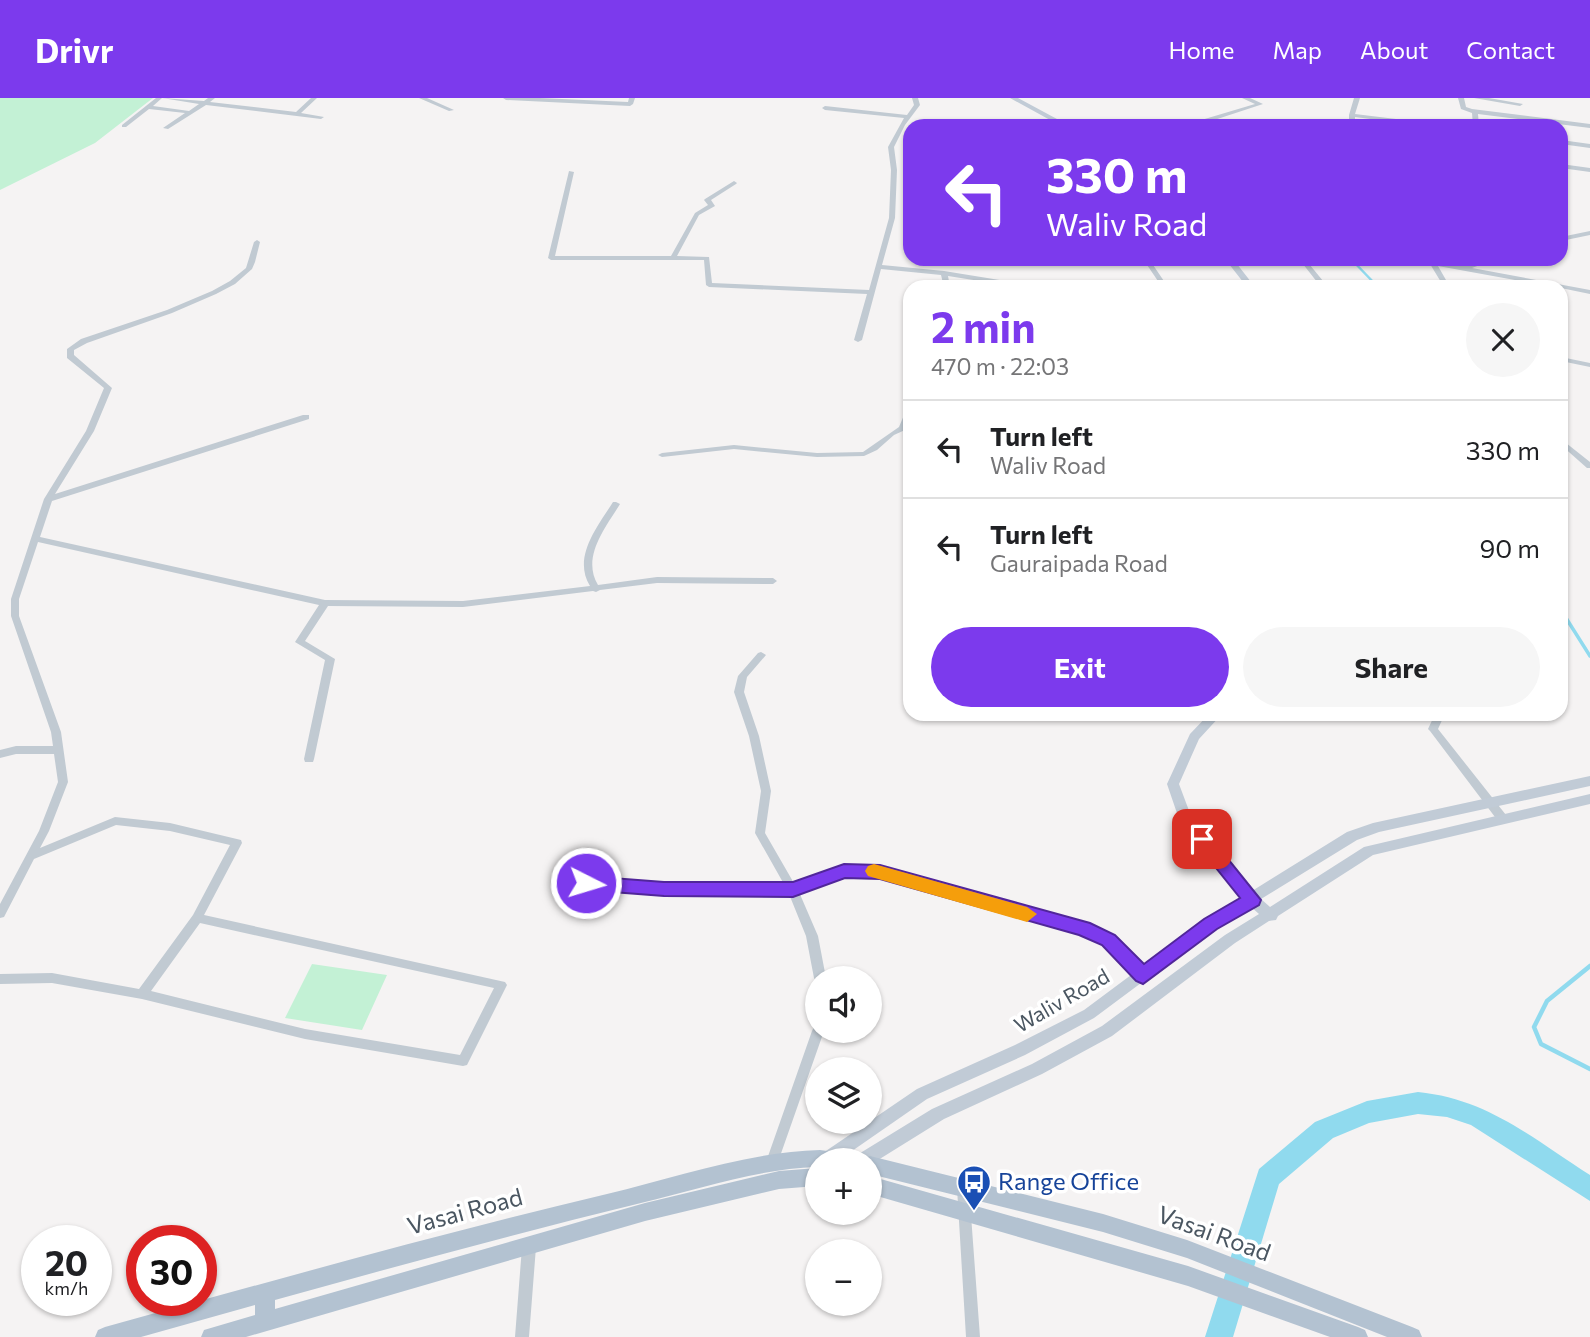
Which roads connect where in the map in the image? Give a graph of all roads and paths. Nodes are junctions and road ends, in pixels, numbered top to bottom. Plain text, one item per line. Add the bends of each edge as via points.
1 (159, 98) edge
2 (165, 98) edge
3 (212, 98) edge
4 (314, 98) edge
5 (422, 98) edge
6 (506, 98) edge
7 (632, 98) edge
8 (915, 98) edge
9 (1017, 98) edge
10 (1245, 98) edge
11 (1357, 98) edge
12 (1461, 98) edge
13 (1477, 98) edge
14 (203, 104) junction
15 (1520, 104) dead end
16 (149, 107) junction
17 (824, 108) dead end
18 (451, 110) dead end
19 (1475, 111) junction
20 (188, 112) junction
21 (296, 115) junction
22 (1352, 115) junction
23 (321, 117) dead end
24 (908, 117) joint
25 (1054, 119) edge
26 (1212, 119) edge
27 (1352, 119) edge
28 (1383, 119) edge
29 (1476, 119) edge
30 (1536, 119) edge
31 (1568, 123) edge
32 (124, 125) dead end
33 (903, 126) edge
34 (1590, 126) edge
35 (166, 128) dead end
36 (1568, 143) edge
37 (1590, 146) edge
38 (1568, 167) edge
39 (1590, 170) edge
40 (572, 172) dead end
41 (734, 183) dead end
42 (1590, 233) edge
43 (1568, 238) edge
44 (257, 242) dead end
45 (673, 258) junction
46 (1234, 266) edge
47 (1308, 266) edge
48 (1452, 266) edge
49 (1470, 266) edge
50 (879, 267) junction
51 (1464, 268) junction
52 (944, 273) junction
53 (946, 280) edge
54 (987, 280) edge
55 (1246, 280) edge
56 (1320, 280) edge
57 (1527, 280) edge
58 (1568, 288) edge
59 (872, 292) junction
60 (1590, 292) edge
61 (858, 340) dead end
62 (1568, 360) edge
63 (1590, 365) edge
64 (306, 417) dead end
65 (903, 426) edge
66 (1568, 447) edge
67 (662, 455) dead end
68 (1588, 464) edge
69 (48, 499) junction
70 (616, 504) dead end
71 (37, 539) junction
72 (773, 582) dead end
73 (596, 589) junction
74 (325, 603) junction
75 (761, 655) dead end
76 (1209, 721) edge
77 (1437, 721) edge
78 (59, 750) junction
79 (0, 754) edge
80 (309, 759) dead end
81 (1590, 781) edge
82 (1590, 799) edge
83 (1489, 802) junction
84 (1503, 818) junction
85 (31, 856) junction
86 (586, 883) dead end
87 (793, 890) junction
88 (1252, 900) junction
89 (0, 914) edge
90 (1270, 916) junction
91 (197, 918) junction
92 (818, 966) edge
93 (1143, 976) junction
94 (0, 979) edge
95 (142, 994) junction
96 (814, 1043) edge
97 (849, 1148) edge
98 (882, 1148) edge
99 (772, 1163) junction
100 (805, 1166) edge
101 (882, 1168) edge
102 (805, 1173) edge
103 (882, 1188) edge
104 (964, 1188) junction
105 (965, 1210) junction
106 (529, 1247) junction
107 (266, 1293) junction
108 (1329, 1320) edge
109 (264, 1322) junction
110 (105, 1337) edge
111 (211, 1337) edge
112 (522, 1337) edge
113 (973, 1337) edge
114 (1358, 1337) edge
115 (1412, 1337) edge

1 - 16 street
2 - 14 street
3 - 14 street
4 - 21 street
5 - 18 street
6 - 7 street via 630,104
8 - 24 street via 918,105
9 - 25 main road
10 - 26 street via 1260,104
11 - 22 street
12 - 19 street via 1463,108
13 - 15 street
14 - 20 street
14 - 21 street
16 - 20 street
16 - 32 street
17 - 24 street
19 - 29 street
19 - 30 street
20 - 35 street
21 - 23 street
22 - 27 street
22 - 28 street
31 - 34 street
33 - 50 street via 891,147 892,218
36 - 37 street
38 - 39 street
40 - 45 street via 551,258
41 - 45 street via 707,200 712,206 697,214
42 - 43 street
44 - 69 street via 247,271 234,281 71,349 70,356 108,388 90,431
45 - 59 street via 707,258 709,285
46 - 55 main road
47 - 56 street
48 - 51 street
49 - 51 street
50 - 52 street
50 - 59 street
51 - 57 street
52 - 53 street
52 - 54 street
58 - 60 street
59 - 61 street
62 - 63 street
64 - 69 street
65 - 67 street via 864,454 817,455 734,447
66 - 68 street
69 - 71 street
70 - 73 street via 588,553 586,570
71 - 74 street
71 - 78 street via 15,599 15,616
72 - 73 street via 657,580
73 - 74 street via 463,604
74 - 80 street via 300,642 330,659
75 - 87 street via 743,676 739,692 766,791 760,833
76 - 88 main road via 1194,737 1173,784 1185,818
77 - 83 street via 1433,729
78 - 79 street
78 - 85 street via 63,782
81 - 83 main road, Waliv Road
82 - 84 main road
83 - 84 street
83 - 88 main road, Waliv Road via 1352,836
84 - 90 main road via 1369,851
85 - 89 street
85 - 91 street via 115,821 170,827 237,843
86 - 87 street
87 - 92 street via 812,936
87 - 93 street via 844,871 880,872 1084,929 1109,940
88 - 90 main road
88 - 93 main road, Waliv Road via 1210,924
90 - 98 main road via 1230,939 1107,1031 938,1114
91 - 95 street
91 - 95 street via 501,985 463,1061 305,1034
93 - 97 main road, Waliv Road via 1089,1014 922,1094
94 - 95 street via 52,978
96 - 99 street
99 - 100 main road, Vasai Road
99 - 107 main road, Vasai Road via 580,1208
101 - 104 main road, Vasai Road
102 - 106 main road via 645,1212
103 - 105 main road, Vasai Road
104 - 105 street
104 - 108 main road, Vasai Road via 1187,1249
105 - 108 main road, Vasai Road
105 - 113 street
106 - 109 main road
106 - 112 street
107 - 109 main road
107 - 110 main road, Vasai Road
108 - 114 main road, Vasai Road
108 - 115 main road, Vasai Road
109 - 111 main road

